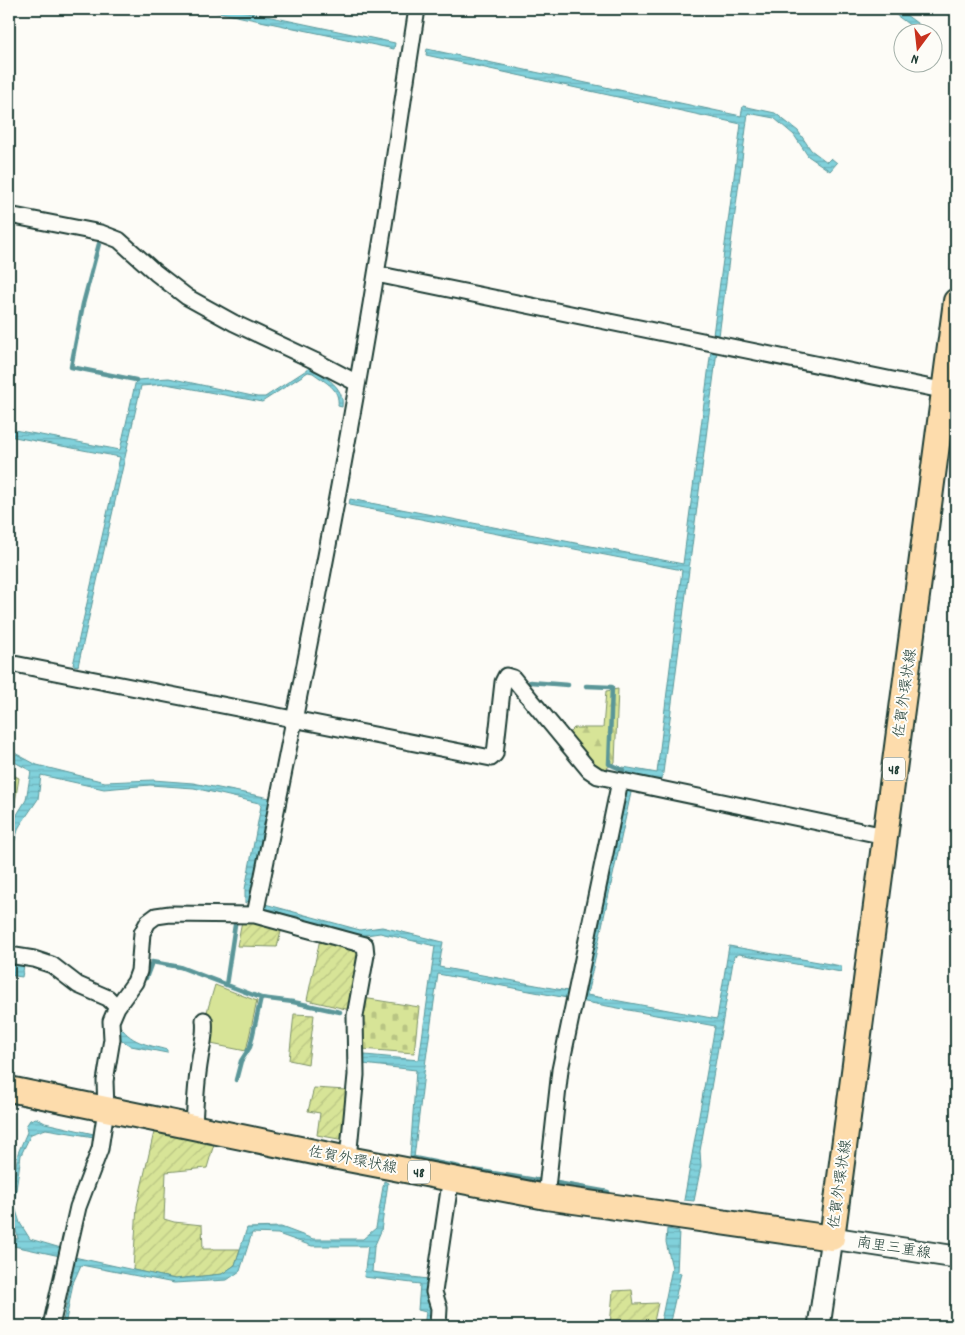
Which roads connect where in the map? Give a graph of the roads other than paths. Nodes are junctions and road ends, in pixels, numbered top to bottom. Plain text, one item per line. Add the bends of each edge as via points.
1 (417, 9) edge
2 (9, 215) edge
3 (376, 274) junction
4 (956, 301) edge
5 (357, 383) junction
6 (950, 392) edge
7 (9, 663) edge
8 (294, 719) junction
9 (620, 780) junction
10 (885, 836) junction
11 (255, 915) junction
12 (9, 955) edge
13 (117, 1007) junction
14 (204, 1020) dead end
15 (9, 1089) edge
16 (106, 1109) junction
17 (194, 1127) junction
18 (348, 1159) junction
19 (452, 1179) junction
20 (546, 1197) junction
21 (832, 1238) junction
22 (956, 1257) edge
23 (51, 1326) edge
24 (438, 1326) edge
25 (819, 1326) edge

1 - 3 street
2 - 5 street via 101,233 119,240 186,297
3 - 5 street
3 - 6 street
4 - 6 main road, 佐賀外環状線 / 48
5 - 8 street
6 - 10 main road, 佐賀外環状線 / 48
7 - 8 street
8 - 9 street via 491,758 495,754 506,676 513,678 589,770 598,776
8 - 11 street
9 - 10 street
9 - 20 street via 560,1070
10 - 21 main road, 佐賀外環状線 / 48
11 - 13 street via 156,916 142,933 135,982
11 - 18 street via 365,945 355,1016 356,1075
12 - 13 street via 52,966 78,985 108,998
13 - 16 street via 111,1021 112,1040 105,1081
14 - 17 street
15 - 16 main road, 佐賀外環状線 / 48
16 - 17 main road, 佐賀外環状線 / 48
16 - 23 street via 100,1148 78,1206
17 - 18 main road, 佐賀外環状線 / 48
18 - 19 main road, 佐賀外環状線 / 48
19 - 20 main road, 佐賀外環状線 / 48
19 - 24 street via 434,1292 439,1308
20 - 21 main road, 佐賀外環状線 / 48
21 - 22 street, 南里三重線
21 - 25 street

